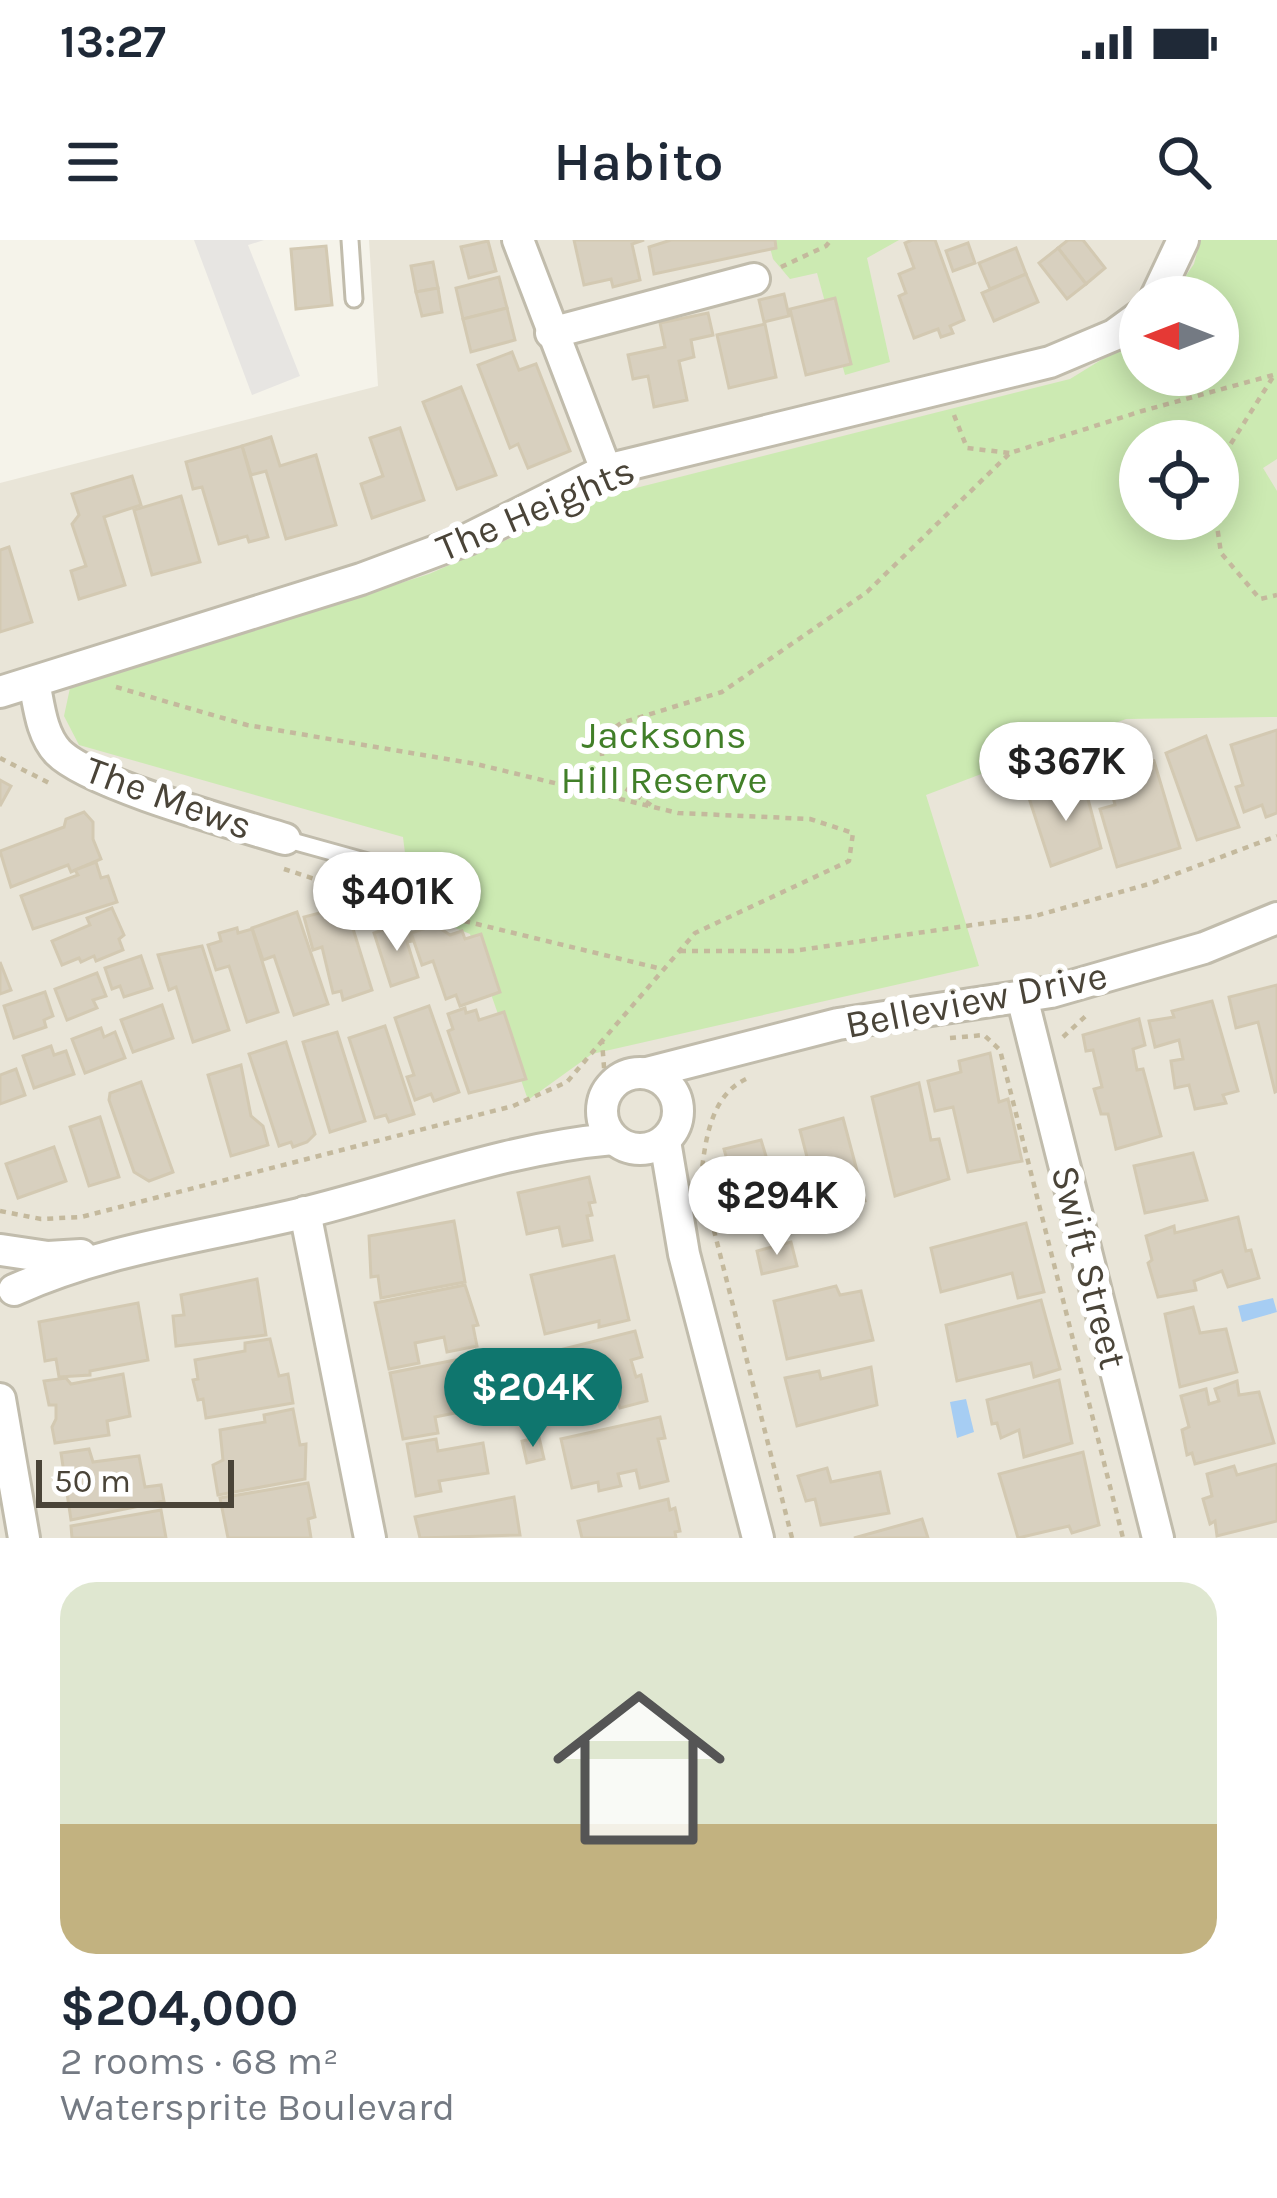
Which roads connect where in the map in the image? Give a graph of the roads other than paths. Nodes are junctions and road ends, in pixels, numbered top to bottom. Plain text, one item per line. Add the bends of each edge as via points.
1 (350, 240) edge
2 (518, 240) edge
3 (1184, 240) edge
4 (1166, 276) edge
5 (754, 279) road end
6 (354, 299) dead end
7 (1119, 329) edge
8 (551, 333) junction
9 (606, 470) junction
10 (34, 682) junction
11 (0, 692) edge
12 (285, 839) joint
13 (368, 862) road end
14 (1277, 918) edge
15 (1022, 997) junction
16 (740, 1047) junction
17 (646, 1073) junction
18 (606, 1093) junction
19 (679, 1112) junction
20 (664, 1141) junction
21 (619, 1143) junction
22 (517, 1154) junction
23 (305, 1212) junction
24 (0, 1249) edge
25 (111, 1254) junction
26 (684, 1254) junction
27 (7, 1302) edge
28 (1, 1412) edge
29 (24, 1538) edge
30 (370, 1538) edge
31 (758, 1538) edge
32 (1159, 1538) edge

1 - 6 lane
2 - 8 street
3 - 4 street
5 - 8 street
7 - 9 street, The Heights via 1050,362
8 - 9 street
9 - 10 street, The Heights via 468,539 380,572
10 - 11 street, The Heights
10 - 12 street, The Mews via 61,755 159,799
12 - 13 lane
14 - 15 street, Belleview Drive via 1204,947
15 - 16 street, Belleview Drive
15 - 32 street, Swift Street
16 - 17 street, Belleview Drive
16 - 19 street
17 - 18 street via 623,1076
17 - 19 street via 666,1082
18 - 21 street via 602,1118
18 - 22 street via 580,1124
19 - 20 street
20 - 21 street via 646,1149
20 - 26 street
21 - 22 street
21 - 26 street via 660,1193
22 - 23 street
23 - 25 street
23 - 30 street
24 - 25 street
24 - 27 street via 15,1275
25 - 27 street
26 - 31 street
28 - 29 street

